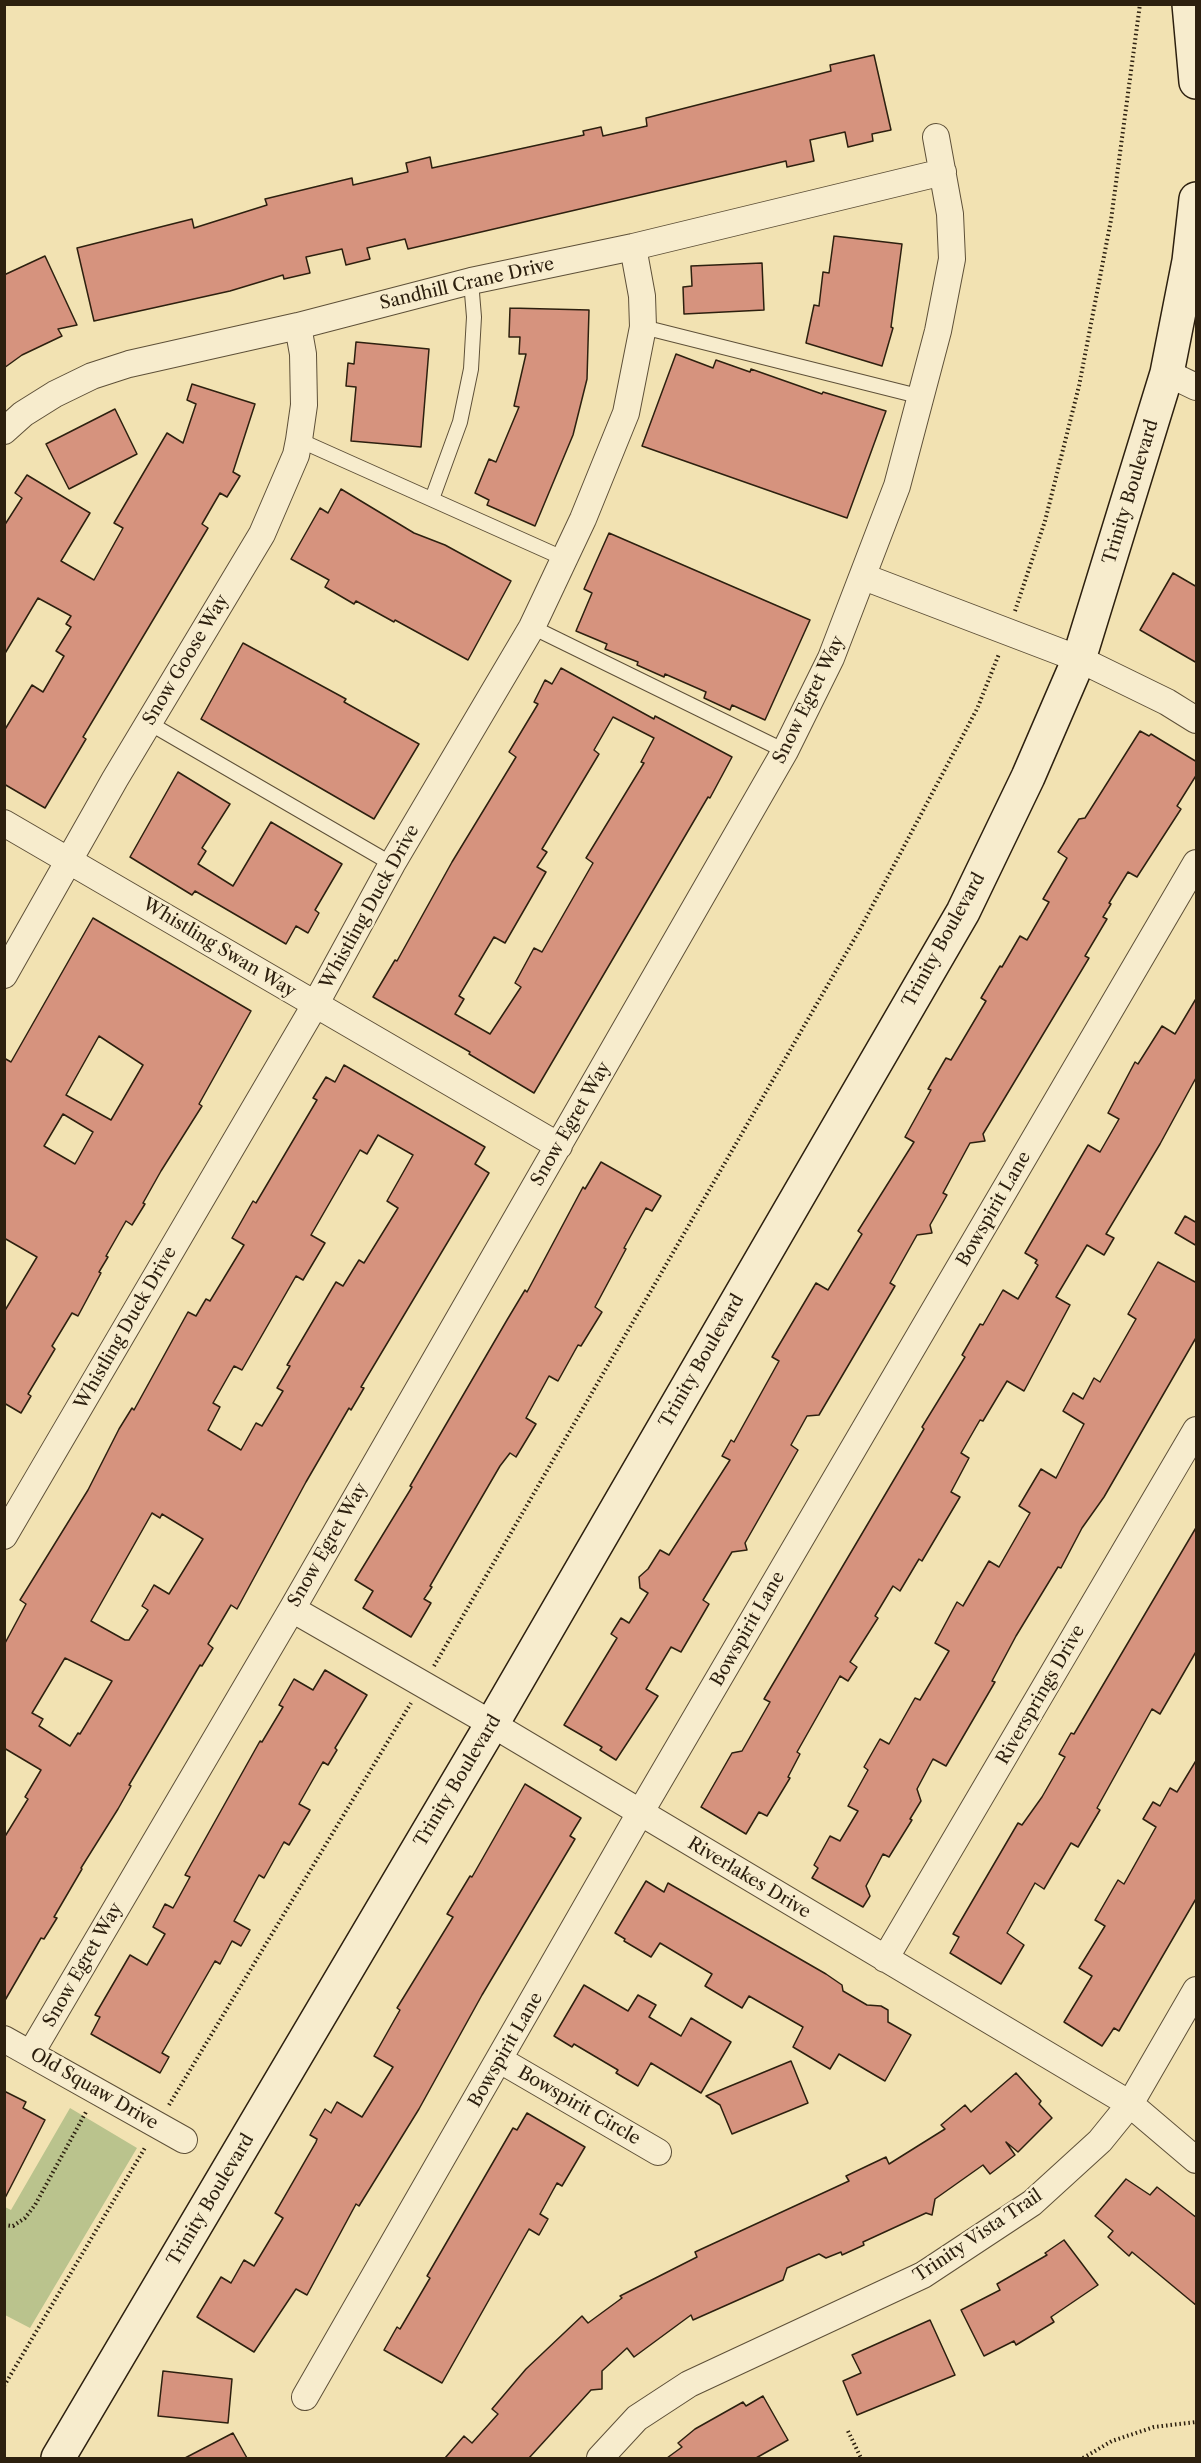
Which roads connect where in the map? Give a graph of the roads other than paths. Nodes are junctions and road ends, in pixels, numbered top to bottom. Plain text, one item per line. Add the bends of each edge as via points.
1 (1189, 4) edge
2 (1197, 82) edge
3 (936, 137) dead end
4 (944, 172) junction
5 (1197, 200) edge
6 (633, 247) junction
7 (471, 281) junction
8 (298, 326) junction
9 (643, 327) junction
10 (1167, 373) junction
11 (1197, 387) edge
12 (922, 398) junction
13 (4, 431) edge
14 (299, 440) junction
15 (432, 499) junction
16 (565, 559) junction
17 (864, 577) junction
18 (532, 627) junction
19 (1079, 659) junction
20 (1197, 720) edge
21 (149, 723) junction
22 (785, 752) junction
23 (4, 823) edge
24 (71, 861) junction
25 (1197, 863) edge
26 (392, 864) junction
27 (4, 975) edge
28 (315, 1005) junction
29 (559, 1146) junction
30 (1197, 1430) edge
31 (4, 1536) edge
32 (292, 1609) junction
33 (492, 1724) junction
34 (640, 1814) junction
35 (885, 1959) junction
36 (1197, 1990) edge
37 (4, 2039) edge
38 (31, 2053) junction
39 (500, 2060) junction
40 (1130, 2104) junction
41 (184, 2140) dead end
42 (658, 2152) dead end
43 (1197, 2160) edge
44 (305, 2397) dead end
45 (58, 2458) edge
46 (600, 2458) edge

1 - 2 main road
3 - 4 street, Snow Egret Way
4 - 6 street, Sandhill Crane Drive
4 - 12 street, Snow Egret Way via 952,258
5 - 10 main road, Trinity Boulevard
6 - 7 street, Sandhill Crane Drive
6 - 9 street, Whistling Duck Drive
7 - 8 street, Sandhill Crane Drive
7 - 15 lane via 471,369 460,422
8 - 13 street, Sandhill Crane Drive via 92,376 39,404
8 - 14 street, Snow Goose Way via 304,405
9 - 12 lane
9 - 16 street, Whistling Duck Drive via 626,413
10 - 11 street
10 - 19 main road, Trinity Boulevard
12 - 17 street, Snow Egret Way via 897,486
14 - 15 lane
14 - 21 street, Snow Goose Way via 262,534
15 - 16 lane
16 - 18 street, Whistling Duck Drive
17 - 19 street
17 - 22 street, Snow Egret Way via 831,658
18 - 22 lane
18 - 26 street, Whistling Duck Drive
19 - 20 street
19 - 33 main road, Trinity Boulevard via 963,912
21 - 24 street, Snow Goose Way
21 - 26 lane
22 - 29 street, Snow Egret Way
23 - 24 street, Whistling Swan Way
24 - 27 street, Snow Goose Way
24 - 28 street, Whistling Swan Way
25 - 34 street, Bowspirit Lane
26 - 28 street, Whistling Duck Drive
28 - 29 street, Whistling Swan Way
28 - 31 street, Whistling Duck Drive
29 - 32 street, Snow Egret Way
30 - 35 street, Riversprings Drive
32 - 33 street, Riverlakes Drive
32 - 38 street, Snow Egret Way
33 - 34 street, Riverlakes Drive
33 - 45 main road, Trinity Boulevard
34 - 35 street, Riverlakes Drive
34 - 39 street, Bowspirit Lane
35 - 40 street, Riverlakes Drive
36 - 40 street, Trinity Vista Trail
37 - 38 street, Old Squaw Drive
38 - 41 street, Old Squaw Drive
39 - 42 street, Bowspirit Circle
39 - 44 street, Bowspirit Lane
40 - 43 street, Riverlakes Drive
40 - 46 street, Trinity Vista Trail via 1100,2141 1032,2203 923,2275 689,2384 637,2418

